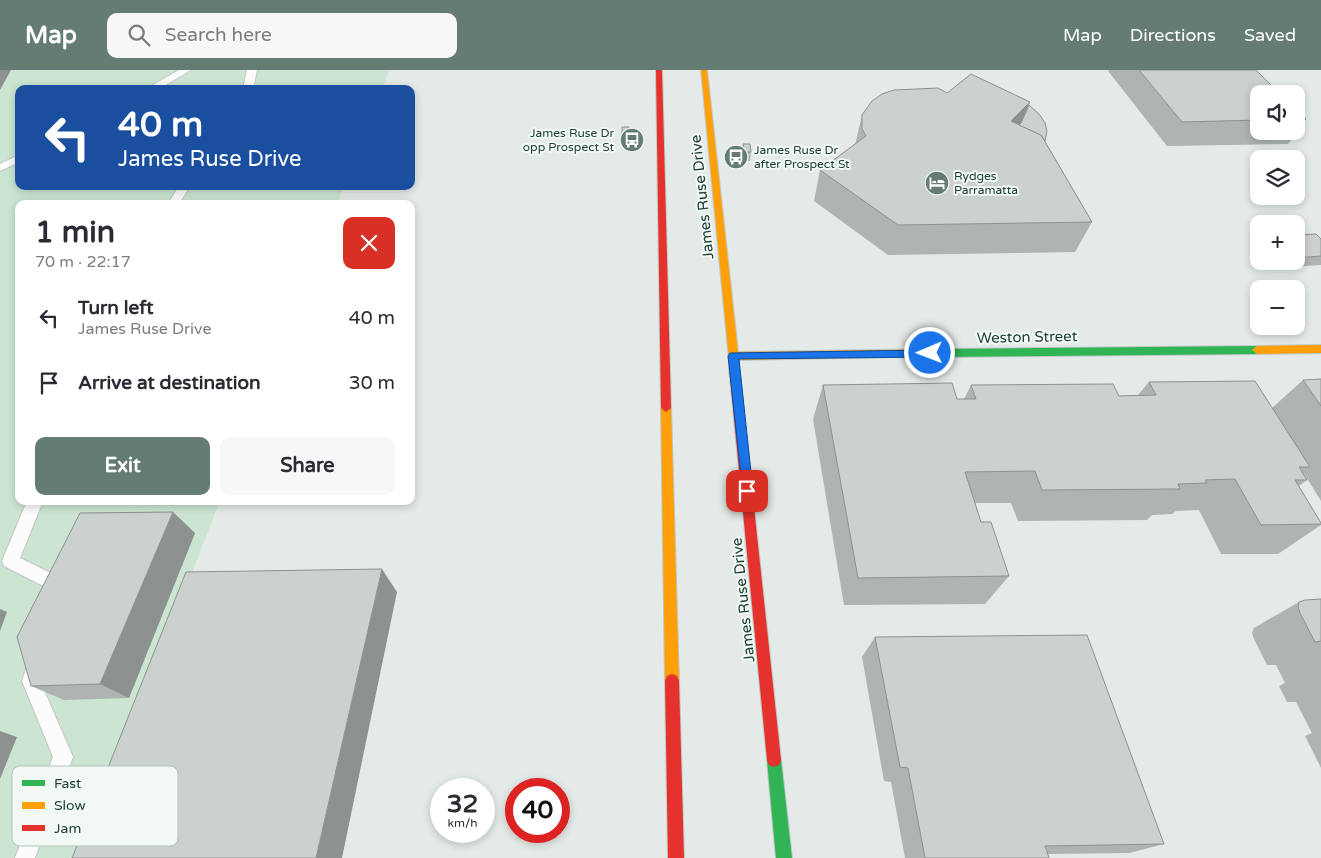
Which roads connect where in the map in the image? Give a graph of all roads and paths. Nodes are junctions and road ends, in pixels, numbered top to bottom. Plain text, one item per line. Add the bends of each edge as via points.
1 (186, 70) edge
2 (252, 70) edge
3 (659, 70) edge
4 (704, 70) edge
5 (158, 85) edge
6 (249, 85) edge
7 (15, 160) edge
8 (0, 168) edge
9 (1321, 348) edge
10 (734, 356) junction
11 (33, 505) edge
12 (50, 610) edge
13 (38, 654) edge
14 (60, 766) edge
15 (30, 846) edge
16 (25, 858) edge
17 (676, 858) edge
18 (784, 858) edge

1 - 5 lane
2 - 6 lane
3 - 17 main road
4 - 10 main road, James Ruse Drive
7 - 8 lane
9 - 10 main road, Weston Street
10 - 18 main road, James Ruse Drive
11 - 12 lane via 10,561 57,584
13 - 14 lane via 31,681 63,757
15 - 16 lane

